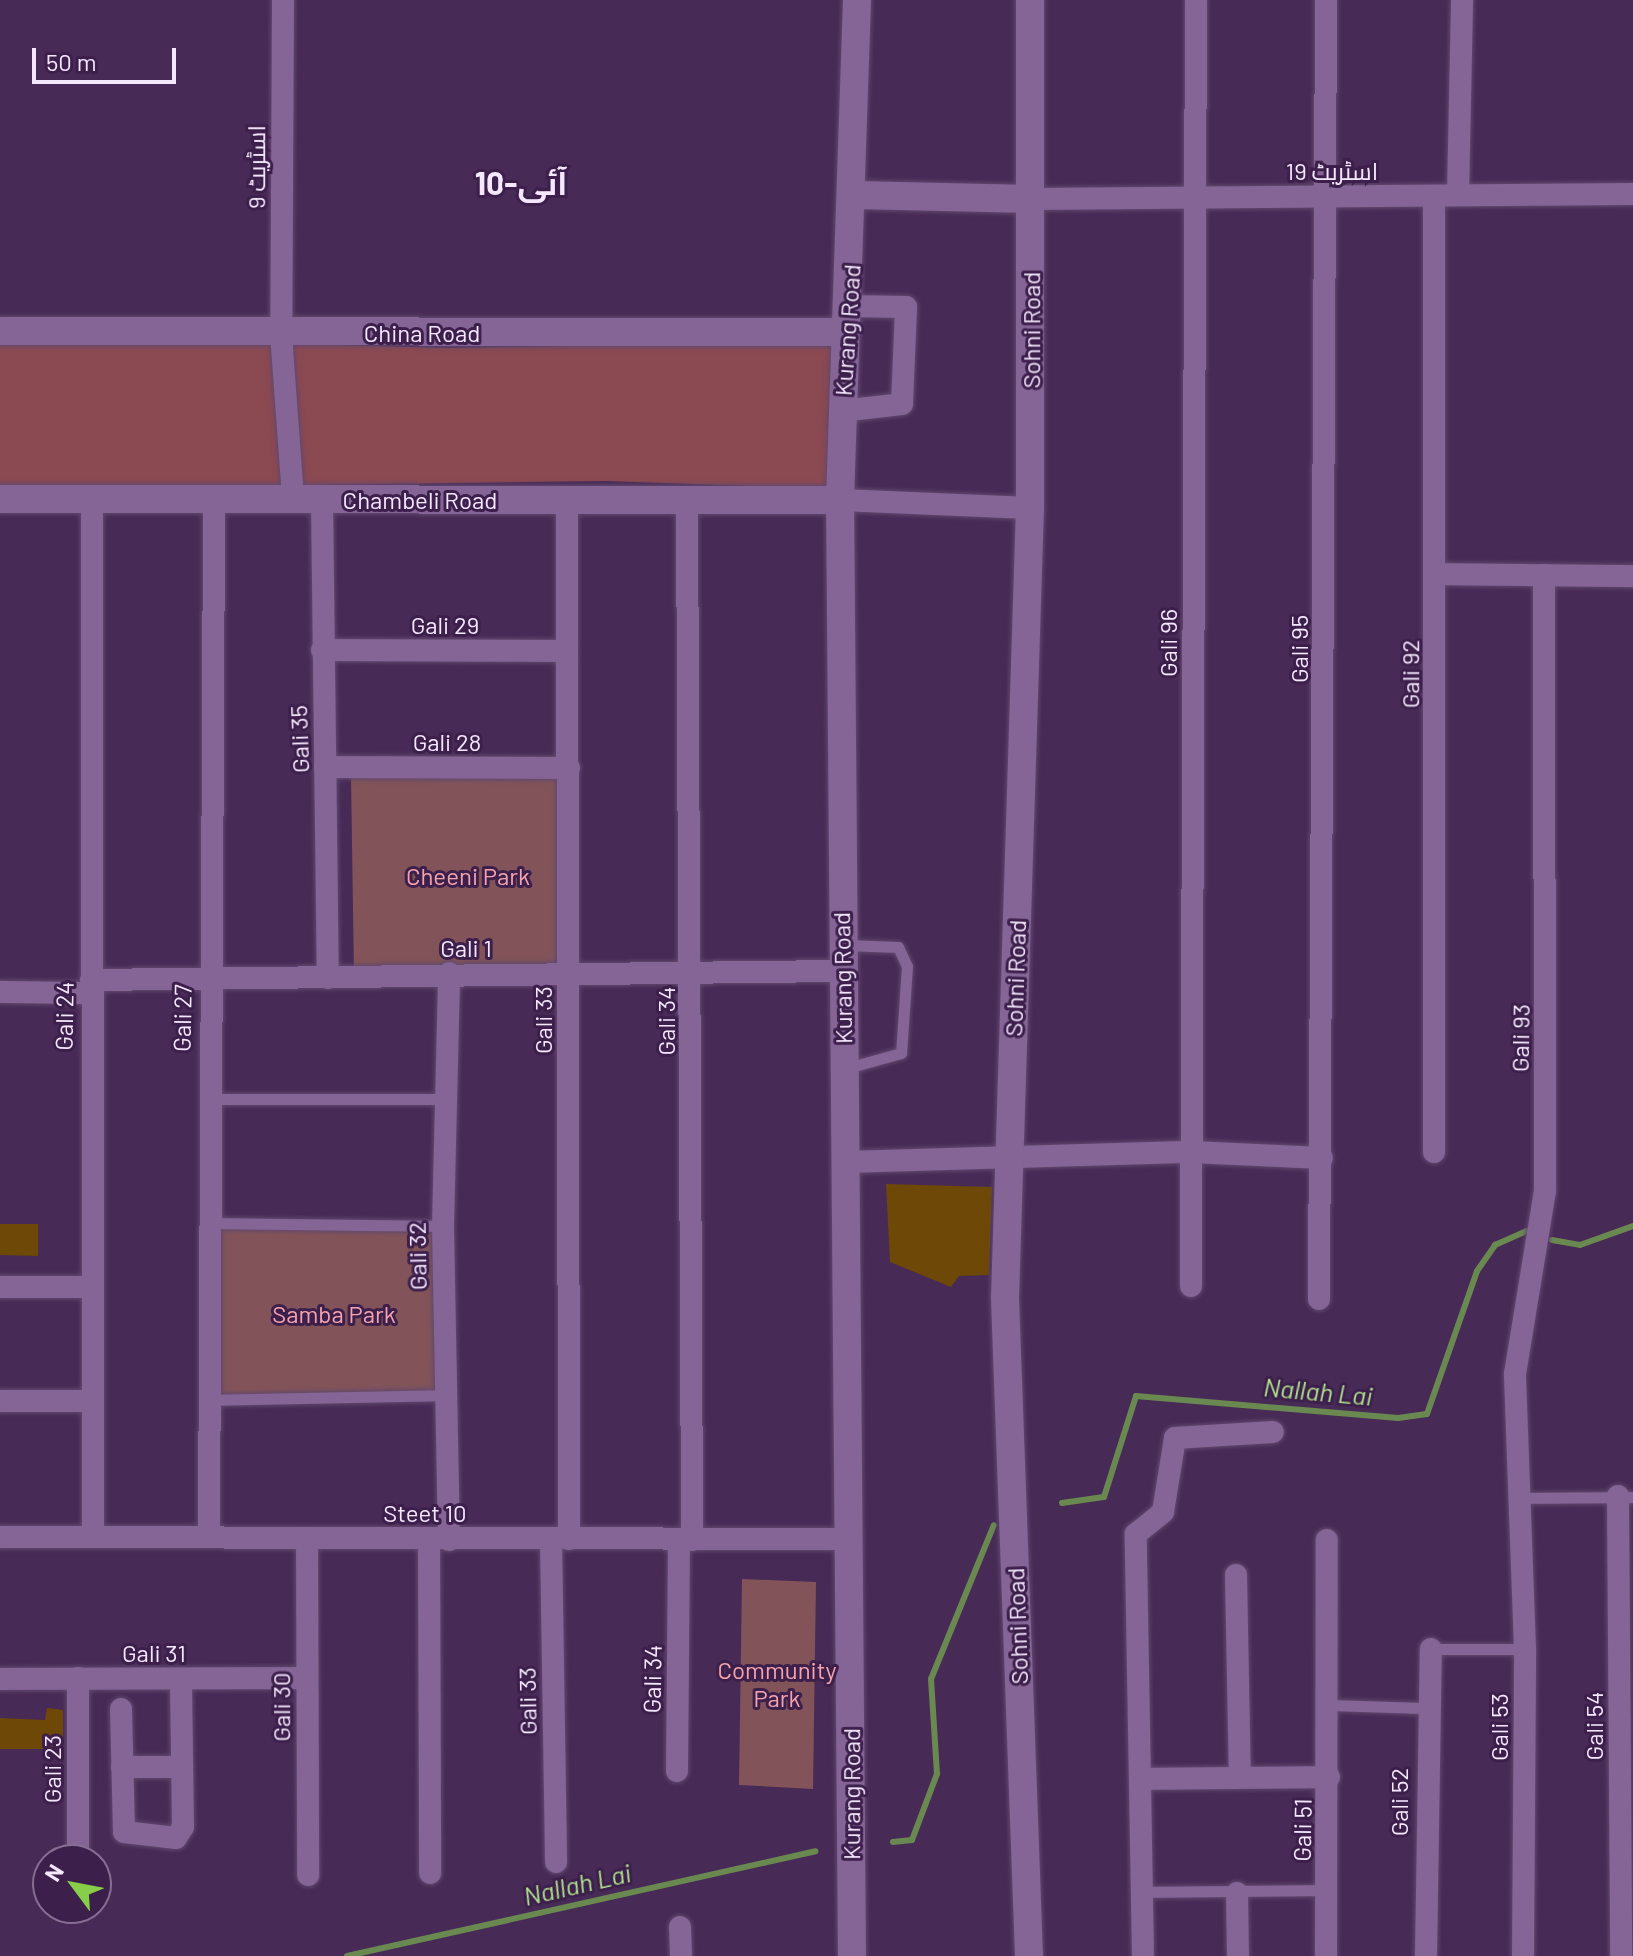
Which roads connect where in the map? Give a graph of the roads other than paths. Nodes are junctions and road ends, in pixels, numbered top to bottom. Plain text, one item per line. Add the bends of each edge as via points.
1 (283, 0) edge
2 (857, 0) edge
3 (1030, 0) edge
4 (1196, 0) edge
5 (1326, 0) edge
6 (1462, 0) edge
7 (1633, 194) edge
8 (855, 195) junction
9 (1458, 195) junction
10 (1434, 196) junction
11 (1197, 197) junction
12 (1327, 197) junction
13 (1031, 199) junction
14 (846, 319) junction
15 (0, 331) edge
16 (281, 334) junction
17 (841, 411) junction
18 (0, 499) edge
19 (92, 499) junction
20 (214, 499) junction
21 (293, 499) junction
22 (322, 500) junction
23 (567, 500) junction
24 (840, 500) junction
25 (687, 502) junction
26 (1030, 508) junction
27 (1437, 574) junction
28 (1544, 575) junction
29 (1633, 576) edge
30 (322, 650) junction
31 (567, 651) junction
32 (325, 767) junction
33 (569, 768) junction
34 (841, 958) junction
35 (449, 973) junction
36 (569, 974) junction
37 (692, 975) junction
38 (328, 978) junction
39 (209, 980) junction
40 (90, 986) junction
41 (0, 992) edge
42 (844, 1068) junction
43 (207, 1099) junction
44 (444, 1099) junction
45 (1192, 1152) junction
46 (1434, 1152) dead end
47 (1322, 1158) junction
48 (1009, 1159) junction
49 (847, 1162) junction
50 (209, 1223) junction
51 (443, 1226) junction
52 (1191, 1286) dead end
53 (0, 1287) edge
54 (89, 1287) junction
55 (1319, 1299) dead end
56 (445, 1395) junction
57 (208, 1400) junction
58 (0, 1401) edge
59 (91, 1401) junction
60 (1273, 1432) dead end
61 (1626, 1496) edge
62 (1518, 1498) junction
63 (93, 1535) junction
64 (0, 1537) edge
65 (209, 1537) junction
66 (307, 1538) junction
67 (560, 1539) junction
68 (850, 1539) junction
69 (439, 1540) junction
70 (686, 1540) junction
71 (1327, 1540) dead end
72 (1236, 1575) dead end
73 (1431, 1649) joint
74 (1525, 1649) junction
75 (78, 1678) junction
76 (307, 1678) junction
77 (0, 1679) edge
78 (181, 1679) junction
79 (1328, 1705) junction
80 (1425, 1708) junction
81 (121, 1709) dead end
82 (122, 1767) junction
83 (182, 1767) junction
84 (677, 1771) dead end
85 (1240, 1777) junction
86 (1329, 1777) junction
87 (1141, 1779) junction
88 (78, 1844) edge
89 (556, 1862) dead end
90 (430, 1873) dead end
91 (308, 1875) dead end
92 (1326, 1890) junction
93 (1142, 1892) junction
94 (1237, 1893) junction
95 (680, 1927) dead end
96 (681, 1956) edge
97 (852, 1956) edge
98 (1029, 1956) edge
99 (1143, 1956) edge
100 (1238, 1956) edge
101 (1326, 1956) edge
102 (1426, 1956) edge
103 (1523, 1956) edge
104 (1621, 1956) edge

1 - 16 street, اسٹریٹ 9
2 - 8 street, Kurang Road
3 - 13 street, Sohni Road
4 - 11 street, Gali 96
5 - 12 street, Gali 95
6 - 9 street
7 - 9 street, اسٹریٹ 19
8 - 13 street
8 - 14 street, Kurang Road
9 - 10 street, اسٹریٹ 19
10 - 12 street, اسٹریٹ 19
10 - 27 street, Gali 92
11 - 12 street, اسٹریٹ 19
11 - 13 street, اسٹریٹ 19
11 - 45 street, Gali 96
12 - 47 street, Gali 95
13 - 26 street, Sohni Road
14 - 16 street, China Road
14 - 17 street, Kurang Road
14 - 17 street via 906,307 902,404
15 - 16 street, China Road
16 - 21 street, اسٹریٹ 9
17 - 24 street, Kurang Road
18 - 19 street, Chambeli Road
19 - 20 street, Chambeli Road
19 - 40 street, Gali 24
20 - 21 street, Chambeli Road
20 - 39 street, Gali 27
21 - 22 street, Chambeli Road
22 - 23 street, Chambeli Road
22 - 30 street, Gali 35
23 - 25 street, Chambeli Road
23 - 31 street, Gali 33
24 - 25 street, Chambeli Road
24 - 26 street
24 - 34 street, Kurang Road
25 - 37 street, Gali 34
26 - 48 street, Sohni Road
27 - 28 street
27 - 46 street, Gali 92
28 - 29 street
28 - 62 street, Gali 93 via 1545,1191 1515,1374
30 - 31 street, Gali 29
30 - 32 street, Gali 35
31 - 33 street, Gali 33
32 - 33 street, Gali 28
32 - 38 street, Gali 35
33 - 36 street, Gali 33
34 - 37 street, Gali 1
34 - 42 street, Kurang Road
34 - 42 lane via 898,947 907,966 901,1053 889,1062
35 - 36 street, Gali 1
35 - 38 street, Gali 1
35 - 44 street, Gali 32
36 - 37 street, Gali 1
36 - 67 street, Gali 33
37 - 70 street, Gali 34
38 - 39 street, Gali 1
39 - 40 street, Gali 1
39 - 43 street, Gali 27
40 - 41 street, Gali 1
40 - 54 street, Gali 24
42 - 49 street, Kurang Road
43 - 44 lane
43 - 50 street, Gali 27
44 - 51 street, Gali 32
45 - 47 street
45 - 48 street
45 - 52 street, Gali 96
47 - 55 street, Gali 95
48 - 49 street
48 - 98 street, Sohni Road via 1005,1298
49 - 68 street, Kurang Road
50 - 51 lane
50 - 57 street, Gali 27
51 - 56 street, Gali 32
53 - 54 street
54 - 59 street, Gali 24
56 - 57 lane
56 - 69 street, Gali 32
57 - 65 street, Gali 27
58 - 59 street
59 - 63 street, Gali 24
60 - 87 street via 1175,1438 1163,1512 1136,1534
61 - 62 lane
61 - 104 street, Gali 54
62 - 74 street, Gali 53
63 - 64 street, Steet 10
63 - 65 street, Steet 10
65 - 66 street, Steet 10
66 - 69 street, Steet 10
66 - 76 street, Gali 30
67 - 69 street, Steet 10
67 - 70 street, Steet 10
67 - 89 street, Gali 33
68 - 70 street, Steet 10
68 - 97 street, Kurang Road
69 - 90 street, Gali 32
70 - 84 street, Gali 34
71 - 79 street, Gali 51
72 - 85 street
73 - 74 lane
73 - 80 street, Gali 52
74 - 103 street, Gali 53
75 - 77 street, Gali 31
75 - 78 street, Gali 31
75 - 88 street, Gali 23
76 - 78 street, Gali 31
76 - 91 street, Gali 30
78 - 83 street
79 - 80 lane
79 - 86 street, Gali 51
80 - 102 street, Gali 52
81 - 82 street
82 - 83 street
82 - 83 street via 124,1832 133,1839 181,1833
85 - 86 street
85 - 87 street
86 - 92 street, Gali 51
87 - 93 street
92 - 94 lane
92 - 101 street, Gali 51
93 - 94 lane
93 - 99 street
94 - 100 street
95 - 96 street

